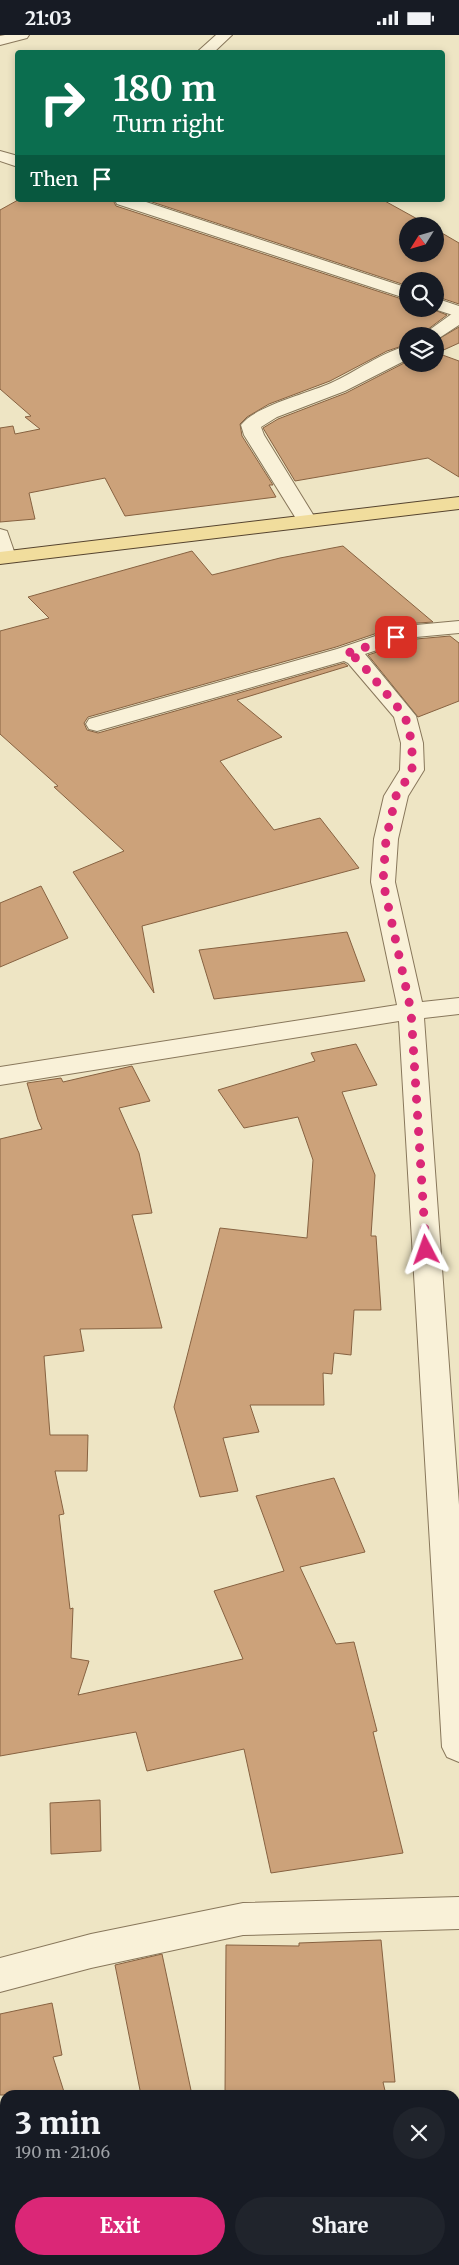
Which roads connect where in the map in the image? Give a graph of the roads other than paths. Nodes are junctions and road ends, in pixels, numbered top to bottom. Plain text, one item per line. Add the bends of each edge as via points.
1 (22, 35) edge
2 (225, 35) edge
3 (0, 41) edge
4 (207, 50) edge
5 (0, 156) edge
6 (15, 161) edge
7 (129, 202) edge
8 (399, 291) edge
9 (444, 306) edge
10 (459, 311) edge
11 (459, 317) edge
12 (444, 327) edge
13 (399, 356) edge
14 (459, 503) edge
15 (307, 521) junction
16 (0, 535) edge
17 (3, 558) edge
18 (459, 627) edge
19 (345, 654) junction
20 (97, 724) dead end
21 (459, 1006) edge
22 (411, 1011) junction
23 (0, 1076) edge
24 (459, 1747) edge
25 (459, 1913) edge
26 (0, 1975) edge

1 - 3 street
2 - 4 street
5 - 6 street
7 - 8 street
9 - 10 street
11 - 12 street
13 - 15 street via 338,387 270,413 251,425
14 - 15 main road
15 - 17 main road
16 - 17 street
18 - 19 street via 413,631
19 - 20 street
19 - 22 street via 361,663 405,716 412,743 412,771 396,796 386,839 383,882
21 - 22 street
22 - 23 street
22 - 24 street
25 - 26 street via 243,1919 92,1951

